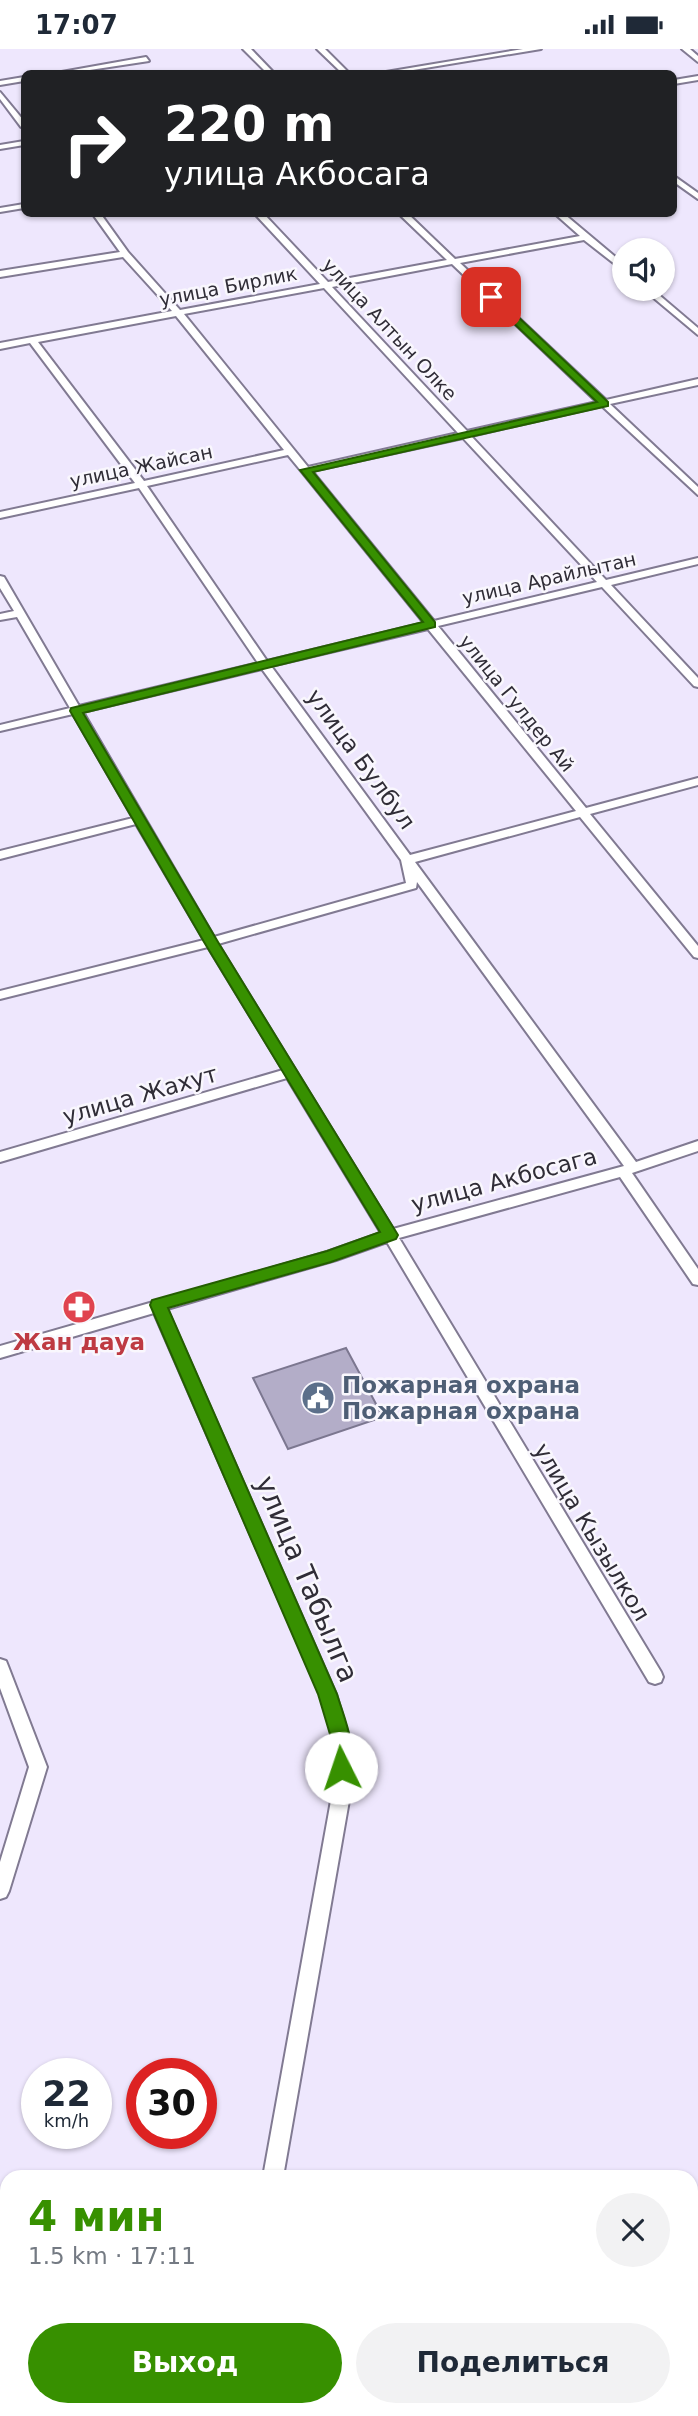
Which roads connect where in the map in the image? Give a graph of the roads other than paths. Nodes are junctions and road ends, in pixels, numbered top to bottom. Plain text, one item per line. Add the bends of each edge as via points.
1 (247, 49) edge
2 (321, 49) edge
3 (537, 49) edge
4 (686, 49) edge
5 (146, 59) dead end
6 (698, 60) edge
7 (78, 70) edge
8 (268, 70) edge
9 (343, 70) edge
10 (403, 70) edge
11 (21, 80) edge
12 (696, 81) edge
13 (677, 82) edge
14 (0, 83) edge
15 (0, 95) edge
16 (21, 121) edge
17 (21, 144) edge
18 (0, 147) edge
19 (677, 180) edge
20 (698, 197) edge
21 (21, 206) edge
22 (0, 210) edge
23 (99, 217) edge
24 (262, 217) edge
25 (406, 217) edge
26 (562, 217) edge
27 (585, 237) junction
28 (125, 254) junction
29 (612, 259) edge
30 (453, 262) junction
31 (0, 274) edge
32 (325, 286) junction
33 (661, 301) edge
34 (177, 313) junction
35 (698, 332) edge
36 (32, 340) junction
37 (0, 346) edge
38 (698, 382) edge
39 (604, 404) junction
40 (465, 435) junction
41 (290, 451) junction
42 (305, 470) junction
43 (141, 484) junction
44 (698, 492) edge
45 (0, 515) edge
46 (698, 561) edge
47 (0, 579) edge
48 (603, 583) junction
49 (21, 613) junction
50 (0, 617) edge
51 (430, 624) junction
52 (265, 665) junction
53 (698, 684) edge
54 (76, 711) junction
55 (0, 729) edge
56 (698, 781) edge
57 (583, 812) junction
58 (141, 819) junction
59 (0, 855) edge
60 (407, 860) junction
61 (211, 942) junction
62 (698, 954) edge
63 (0, 995) edge
64 (291, 1072) junction
65 (698, 1146) edge
66 (0, 1157) edge
67 (628, 1169) junction
68 (390, 1235) junction
69 (698, 1280) edge
70 (158, 1305) junction
71 (0, 1352) edge
72 (0, 1666) edge
73 (654, 1677) dead end
74 (0, 1891) edge
75 (274, 2170) edge

1 - 8 street
2 - 9 street
3 - 10 street
4 - 6 street
5 - 7 street
11 - 14 street
12 - 13 street
15 - 16 street
17 - 18 street
19 - 20 street
21 - 22 street
23 - 28 street, улица Гулдер Ай
24 - 32 street, улица Алтын Олке
25 - 30 street
26 - 27 street
27 - 29 street
27 - 30 street, улица Бирлик
28 - 31 street
28 - 34 street, улица Гулдер Ай
30 - 32 street, улица Бирлик
30 - 39 street
32 - 34 street, улица Бирлик
32 - 40 street, улица Алтын Олке
33 - 35 street
34 - 36 street, улица Бирлик
34 - 41 street, улица Гулдер Ай
36 - 37 street, улица Бирлик
36 - 43 street, улица Булбул
38 - 39 street
39 - 40 street
39 - 44 street
40 - 42 street
40 - 48 street, улица Алтын Олке
41 - 42 street, улица Гулдер Ай
41 - 43 street, улица Жайсан
42 - 51 street, улица Гулдер Ай
43 - 45 street, улица Жайсан
43 - 52 street, улица Булбул
46 - 48 street, улица Арайлытан
47 - 49 street, улица Кызылкол
48 - 51 street, улица Арайлытан
48 - 53 street, улица Алтын Олке
49 - 50 street
49 - 54 street, улица Кызылкол
51 - 52 street, улица Арайлытан
51 - 57 street, улица Гулдер Ай
52 - 54 street, улица Арайлытан
52 - 60 street, улица Булбул
54 - 55 street, улица Арайлытан
54 - 58 street, улица Кызылкол
56 - 57 street
57 - 60 street
57 - 62 street, улица Гулдер Ай
58 - 59 street
58 - 61 street, улица Кызылкол
60 - 61 street via 412,885
60 - 67 street, улица Булбул
61 - 63 street
61 - 64 street, улица Кызылкол
64 - 66 street, улица Жахут
64 - 68 street, улица Кызылкол
65 - 67 street, улица Акбосага
67 - 68 street, улица Акбосага
67 - 69 street, улица Булбул
68 - 70 street, улица Акбосага
68 - 73 street, улица Кызылкол
70 - 71 street, улица Акбосага
70 - 75 street, улица Табылга via 328,1694 341,1741 341,1794
72 - 74 street via 38,1767

